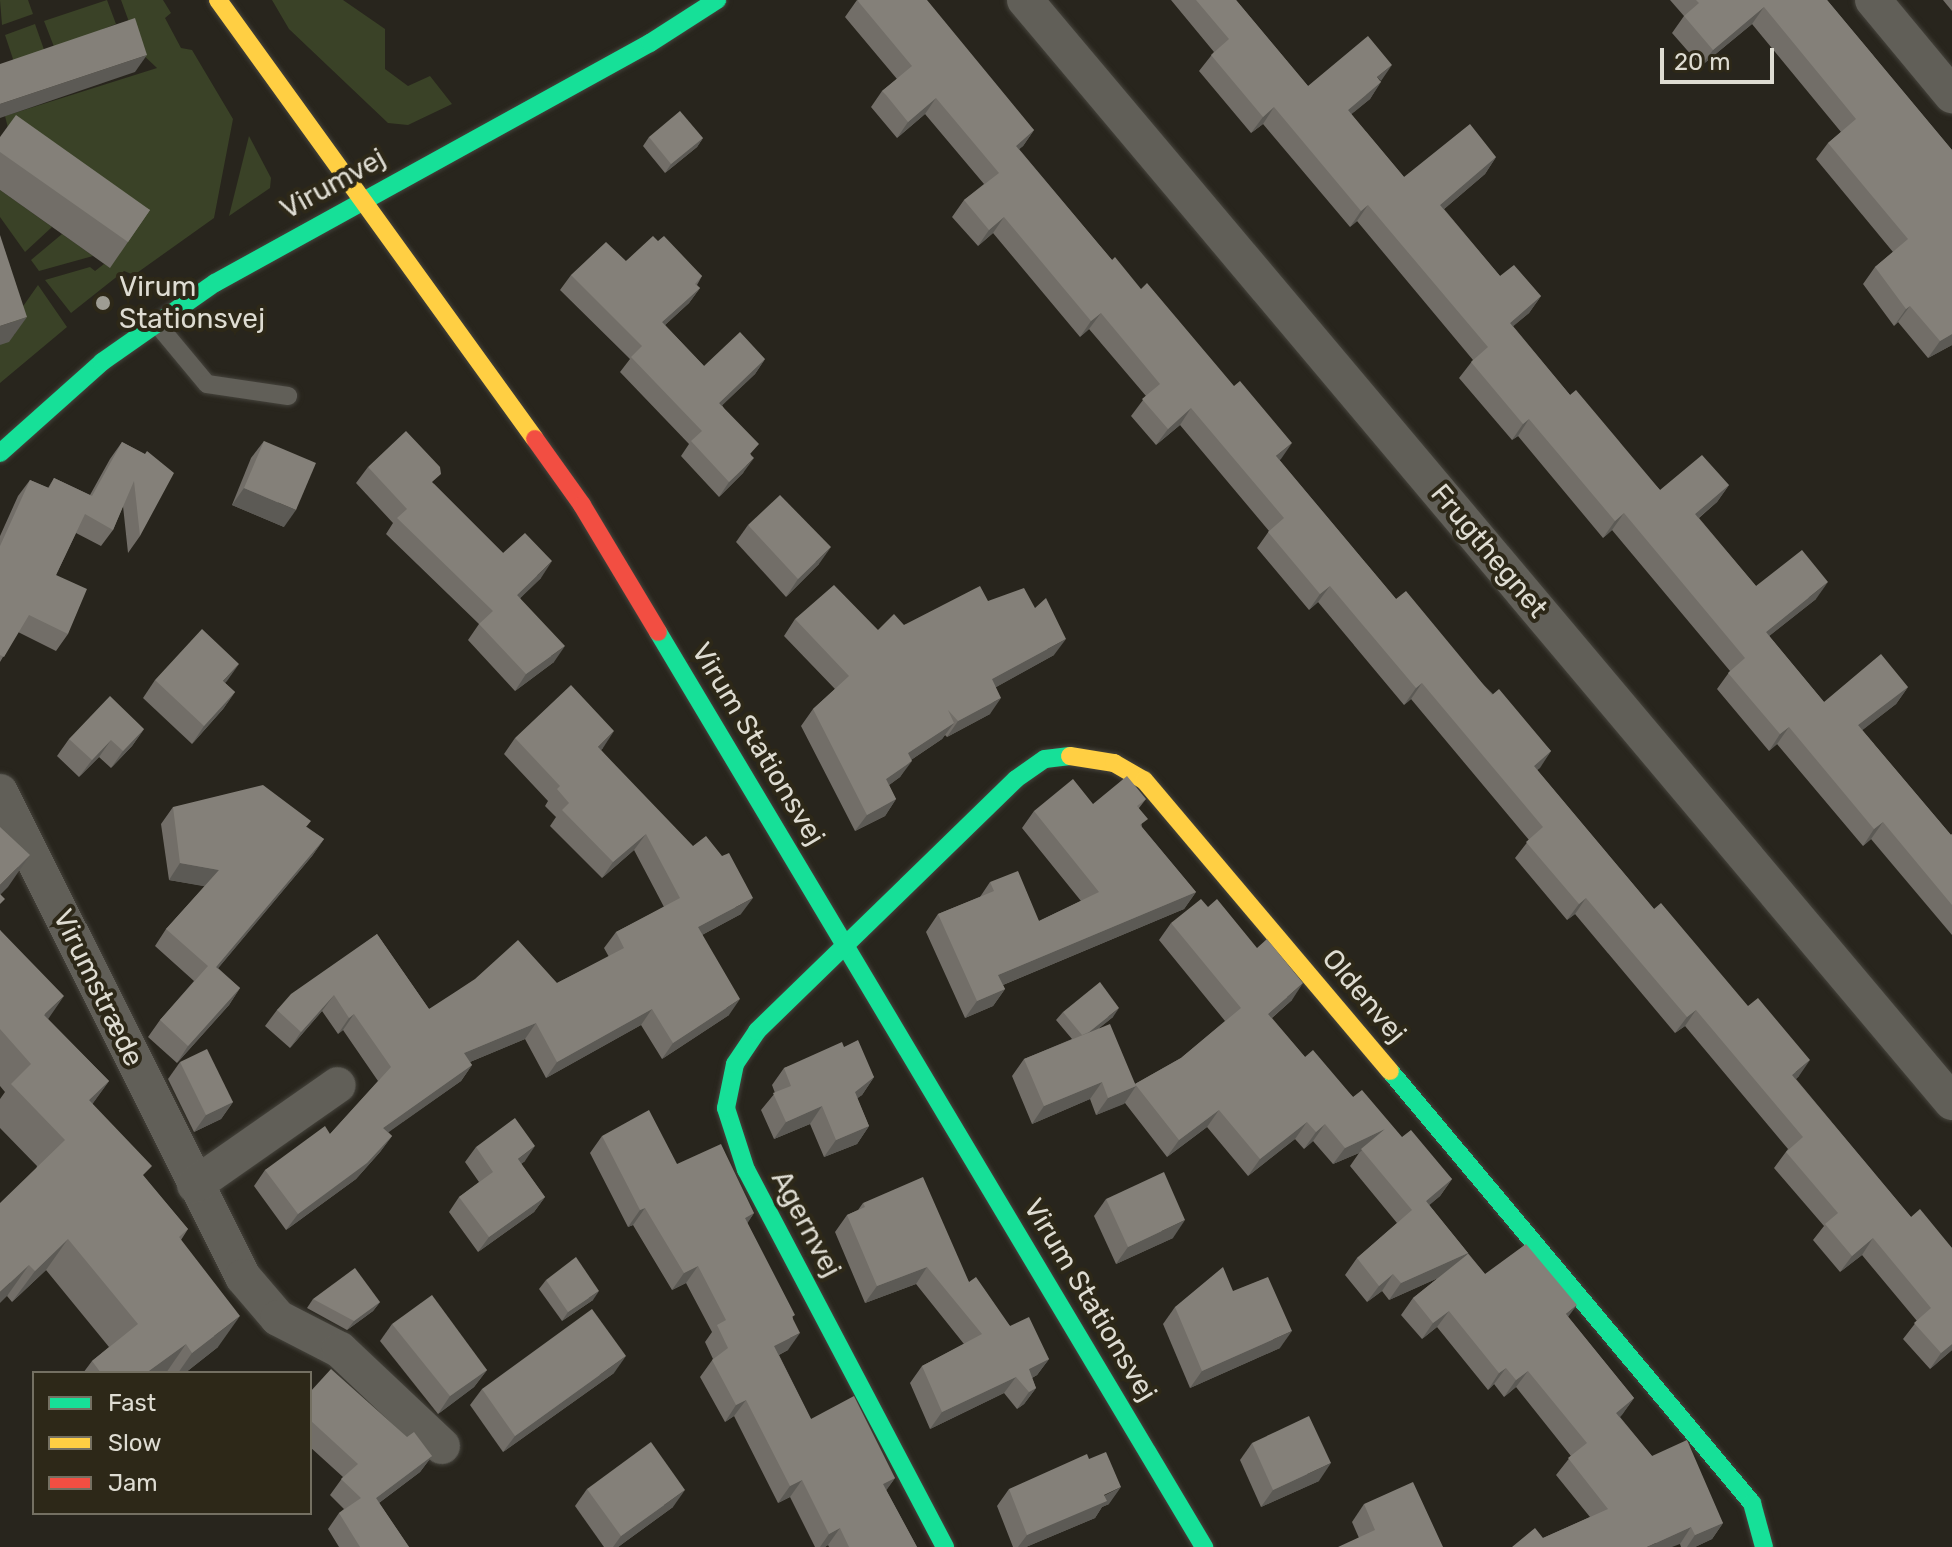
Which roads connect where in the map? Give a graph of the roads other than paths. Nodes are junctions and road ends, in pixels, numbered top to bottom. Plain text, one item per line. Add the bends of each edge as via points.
1 (219, 0) edge
2 (717, 0) edge
3 (1025, 0) edge
4 (1873, 0) edge
5 (1952, 95) edge
6 (360, 201) junction
7 (155, 322) junction
8 (288, 396) dead end
9 (0, 453) edge
10 (0, 792) edge
11 (846, 944) junction
12 (338, 1085) dead end
13 (1952, 1102) edge
14 (195, 1185) junction
15 (442, 1446) dead end
16 (945, 1547) edge
17 (1204, 1547) edge
18 (1764, 1547) edge

1 - 6 street, Virum Stationsvej
2 - 6 street, Virumvej via 650,43
3 - 13 street, Frugthegnet
4 - 5 street
6 - 7 street, Virumvej
6 - 11 street, Virum Stationsvej via 582,505
7 - 8 lane via 207,384
7 - 9 street, Virumvej
10 - 14 street, Virumstræde
11 - 16 street, Agernvej via 757,1031 735,1064 726,1108 746,1170
11 - 17 street, Virum Stationsvej
11 - 18 street, Oldenvej via 1016,779 1045,759 1077,755 1114,763 1144,780 1752,1503
12 - 14 street
14 - 15 street, Virumstræde via 243,1277 278,1318 340,1350

